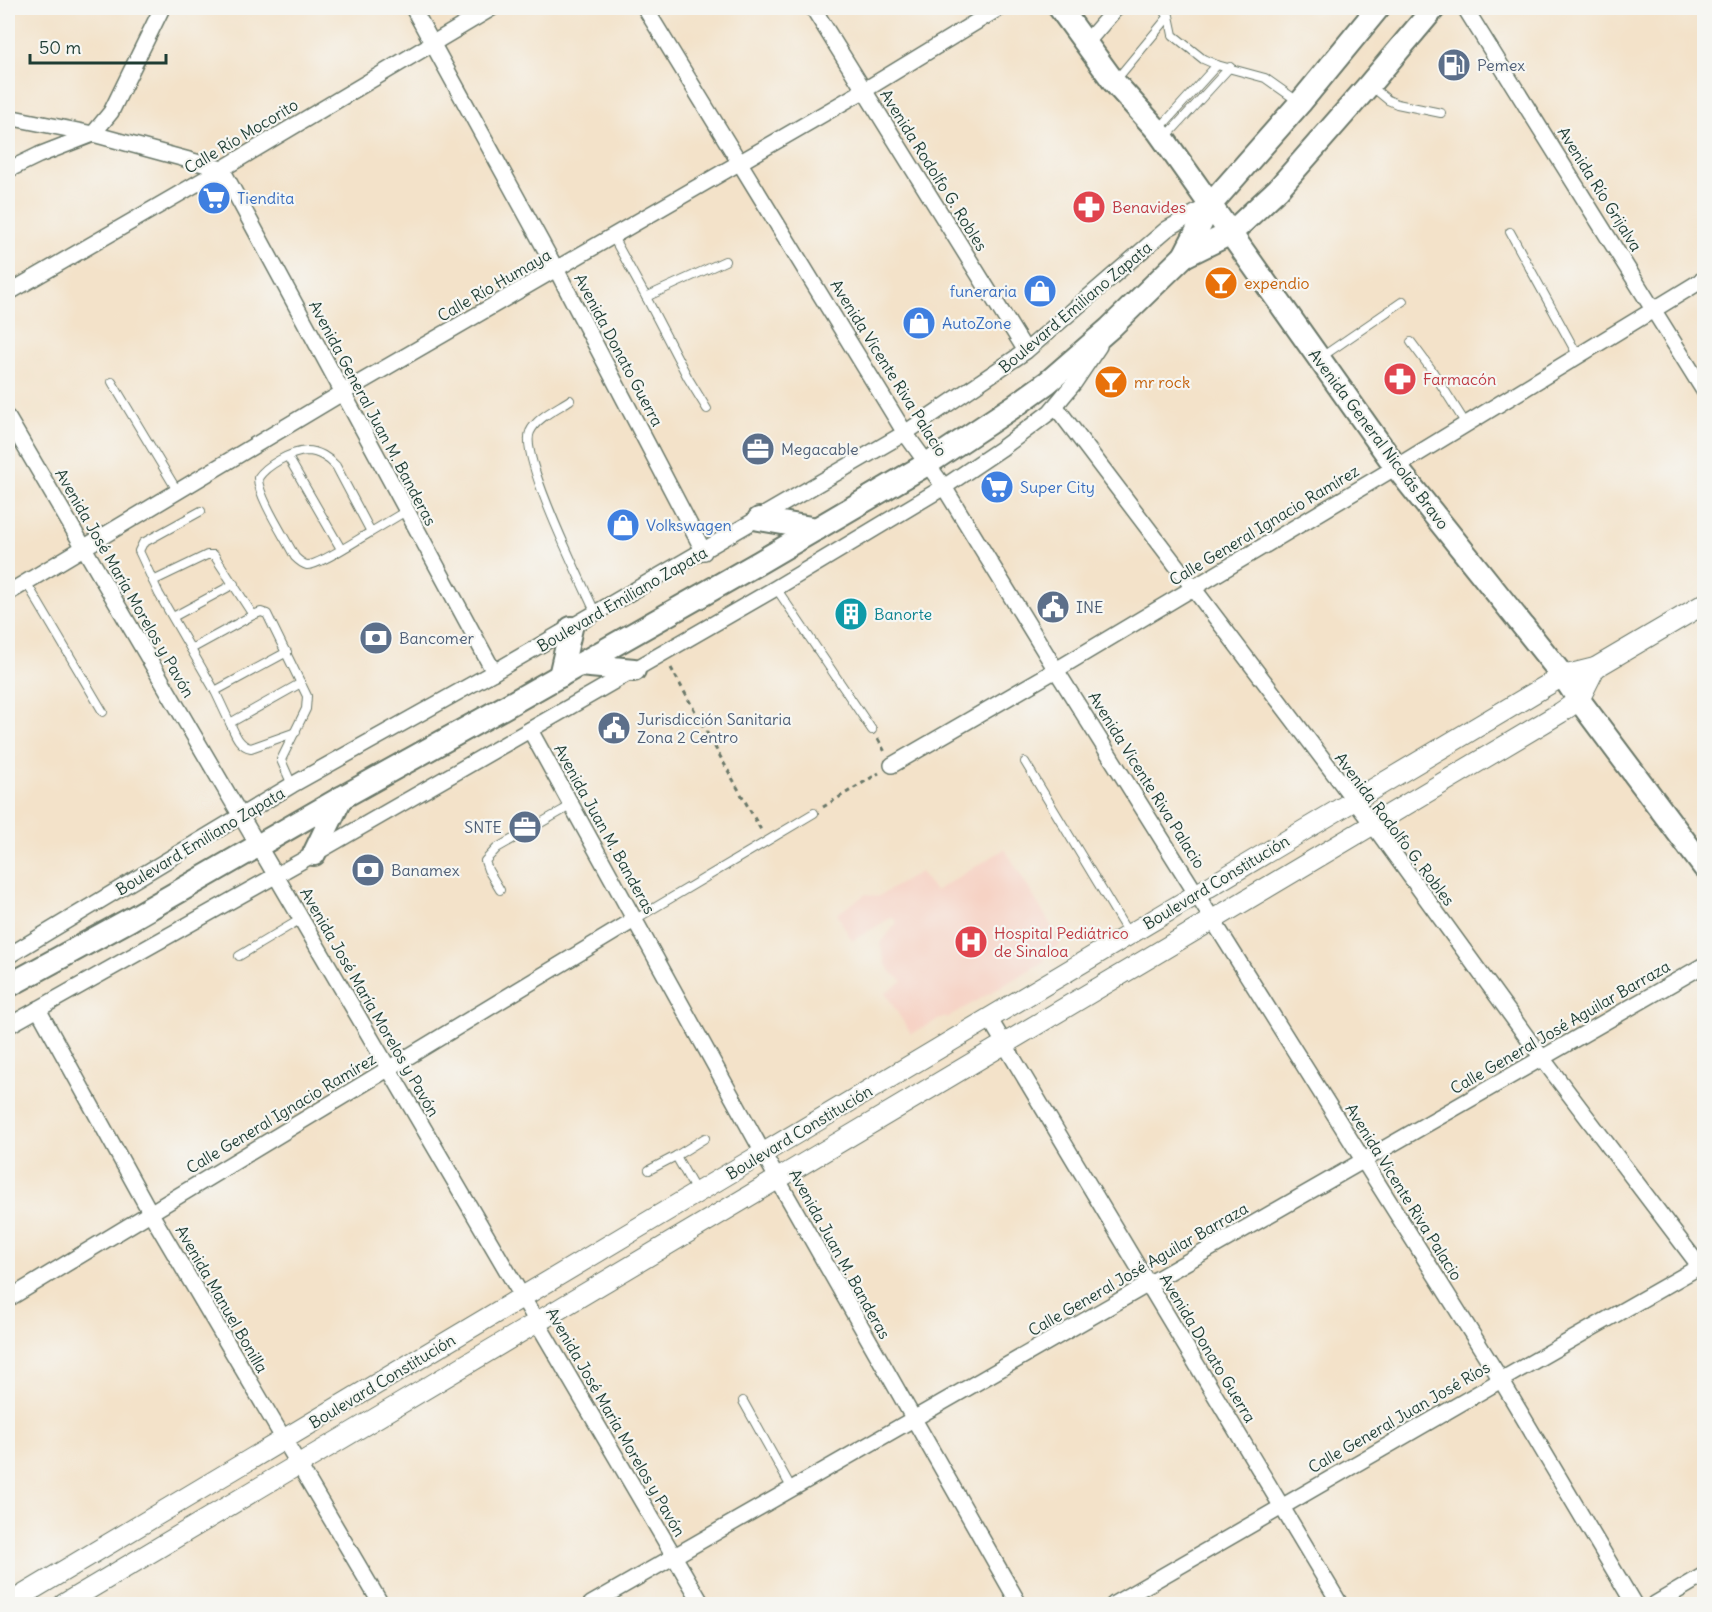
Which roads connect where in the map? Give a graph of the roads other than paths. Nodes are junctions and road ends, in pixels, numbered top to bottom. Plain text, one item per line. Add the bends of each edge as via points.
1 (162, 8) edge
2 (413, 8) edge
3 (492, 8) edge
4 (645, 8) edge
5 (813, 8) edge
6 (999, 8) edge
7 (1060, 8) edge
8 (1116, 8) edge
9 (1161, 8) edge
10 (1378, 8) edge
11 (1434, 8) edge
12 (1465, 8) edge
13 (1169, 16) junction
14 (433, 43) junction
15 (1086, 43) junction
16 (1217, 65) junction
17 (1230, 67) junction
18 (1114, 82) junction
19 (1370, 85) junction
20 (863, 91) junction
21 (1300, 103) junction
22 (1441, 113) dead end
23 (8, 117) edge
24 (93, 134) junction
25 (1161, 135) junction
26 (739, 162) junction
27 (222, 169) junction
28 (8, 170) edge
29 (1211, 204) junction
30 (1510, 232) dead end
31 (1231, 233) junction
32 (613, 237) junction
33 (1184, 256) junction
34 (725, 261) dead end
35 (556, 269) junction
36 (1704, 279) edge
37 (8, 293) edge
38 (646, 297) junction
39 (1403, 301) dead end
40 (1654, 309) junction
41 (1110, 328) junction
42 (1411, 342) dead end
43 (1026, 351) junction
44 (1579, 357) junction
45 (1318, 359) junction
46 (112, 382) dead end
47 (1704, 391) edge
48 (342, 393) junction
49 (570, 400) dead end
50 (1056, 407) junction
51 (707, 409) dead end
52 (8, 418) edge
53 (1466, 424) junction
54 (905, 433) junction
55 (288, 457) junction
56 (927, 464) junction
57 (1396, 467) junction
58 (944, 487) junction
59 (178, 492) junction
60 (201, 511) dead end
61 (406, 511) junction
62 (759, 519) junction
63 (817, 529) junction
64 (371, 532) junction
65 (84, 548) junction
66 (341, 549) junction
67 (704, 552) junction
68 (153, 581) junction
69 (26, 582) junction
70 (234, 584) junction
71 (776, 588) junction
72 (1192, 589) junction
73 (8, 593) edge
74 (1704, 604) edge
75 (596, 614) junction
76 (253, 615) junction
77 (173, 617) junction
78 (571, 628) junction
79 (191, 648) junction
80 (287, 652) junction
81 (1595, 668) junction
82 (634, 670) junction
83 (1056, 670) junction
84 (570, 671) junction
85 (494, 672) junction
86 (1563, 676) junction
87 (301, 682) junction
88 (215, 691) junction
89 (1579, 700) junction
90 (103, 712) dead end
91 (230, 723) junction
92 (530, 730) junction
93 (872, 730) road end
94 (296, 732) junction
95 (1025, 762) dead end
96 (892, 765) road end
97 (292, 785) junction
98 (341, 798) junction
99 (1352, 801) junction
100 (572, 805) junction
101 (814, 813) road end
102 (240, 816) junction
103 (1372, 825) junction
104 (258, 847) junction
105 (314, 854) junction
106 (1704, 867) edge
107 (276, 876) junction
108 (500, 890) dead end
109 (1198, 893) junction
110 (301, 919) junction
111 (634, 920) junction
112 (1213, 921) junction
113 (1129, 934) junction
114 (8, 956) edge
115 (239, 956) dead end
116 (1704, 965) edge
117 (8, 986) edge
118 (38, 1009) junction
119 (989, 1018) junction
120 (8, 1026) edge
121 (1006, 1044) junction
122 (1542, 1058) junction
123 (388, 1069) junction
124 (705, 1138) dead end
125 (763, 1153) junction
126 (676, 1156) junction
127 (1363, 1161) junction
128 (649, 1170) dead end
129 (778, 1180) junction
130 (697, 1192) junction
131 (150, 1212) junction
132 (1703, 1268) edge
133 (1149, 1284) junction
134 (522, 1297) junction
135 (8, 1299) edge
136 (537, 1323) junction
137 (1501, 1380) junction
138 (743, 1401) dead end
139 (913, 1419) junction
140 (284, 1439) junction
141 (298, 1464) junction
142 (792, 1489) junction
143 (1281, 1506) junction
144 (674, 1557) junction
145 (1704, 1575) edge
146 (8, 1604) edge
147 (64, 1605) edge
148 (381, 1605) edge
149 (591, 1605) edge
150 (702, 1605) edge
151 (1019, 1605) edge
152 (1114, 1605) edge
153 (1340, 1605) edge
154 (1634, 1605) edge
155 (1655, 1605) edge

1 - 24 street via 111,112
2 - 14 street, Avenida Donato Guerra
3 - 14 street, Calle Río Mocorito
4 - 26 street, Avenida Vicente Riva Palacio
5 - 20 street, Avenida Rodolfo G. Robles
6 - 20 street, Calle Río Humaya
7 - 15 main road, Avenida General Nicolás Bravo
8 - 15 street
9 - 13 lane
10 - 21 main road, Boulevard Emiliano Zapata
11 - 19 main road, Boulevard Emiliano Zapata
12 - 40 street, Avenida Río Grijalva
13 - 16 lane via 1173,35
13 - 18 lane
14 - 27 street, Calle Río Mocorito
14 - 35 street, Avenida Donato Guerra
15 - 18 main road, Avenida General Nicolás Bravo
16 - 17 lane
16 - 25 lane
17 - 21 lane via 1272,81
17 - 25 lane
18 - 25 main road, Avenida General Nicolás Bravo
19 - 22 lane via 1388,100
19 - 31 main road, Boulevard Emiliano Zapata via 1278,189
20 - 26 street, Calle Río Humaya
20 - 43 street, Avenida Rodolfo G. Robles
21 - 29 main road, Boulevard Emiliano Zapata
23 - 24 street
24 - 27 street
24 - 28 street
25 - 29 main road, Avenida General Nicolás Bravo
26 - 32 street, Calle Río Humaya
26 - 54 street, Avenida Vicente Riva Palacio
27 - 37 street, Calle Río Mocorito
27 - 48 street, Avenida General Juan M. Banderas
29 - 31 main road, Avenida General Nicolás Bravo
29 - 33 main road, Boulevard Emiliano Zapata
29 - 43 street, Boulevard Emiliano Zapata via 1167,229
30 - 44 lane
31 - 33 main road, Boulevard Emiliano Zapata
31 - 45 main road, Avenida General Nicolás Bravo
32 - 35 street, Calle Río Humaya
32 - 38 lane
33 - 41 main road, Boulevard Emiliano Zapata
34 - 38 lane
35 - 48 street, Calle Río Humaya
35 - 67 street, Avenida Donato Guerra
36 - 40 street, Calle General Ignacio Ramírez
38 - 51 lane
39 - 45 lane
40 - 44 street, Calle General Ignacio Ramírez
40 - 47 street, Avenida Río Grijalva
41 - 50 street, Boulevard Emiliano Zapata
41 - 56 main road, Boulevard Emiliano Zapata via 1024,399
42 - 53 lane
43 - 54 street, Boulevard Emiliano Zapata
44 - 53 street, Calle General Ignacio Ramírez
45 - 57 main road, Avenida General Nicolás Bravo
46 - 59 lane
48 - 59 street, Calle Río Humaya
48 - 61 street, Avenida General Juan M. Banderas
49 - 75 lane via 535,424 528,442 558,530
50 - 58 street, Boulevard Emiliano Zapata
50 - 72 street, Avenida Rodolfo G. Robles
52 - 65 street, Avenida José María Morelos y Pavón
53 - 57 street, Calle General Ignacio Ramírez
54 - 56 street, Avenida Vicente Riva Palacio
54 - 62 street, Boulevard Emiliano Zapata
55 - 64 lane via 306,451 331,460
55 - 66 lane
55 - 66 lane via 262,473 258,486 295,557 310,565
56 - 58 street, Avenida Vicente Riva Palacio
56 - 63 main road, Boulevard Emiliano Zapata
57 - 72 street, Calle General Ignacio Ramírez
57 - 86 main road, Avenida General Nicolás Bravo
58 - 71 street, Boulevard Emiliano Zapata
58 - 83 street, Avenida Vicente Riva Palacio
59 - 65 street, Calle Río Humaya
60 - 68 lane via 140,546
61 - 64 lane
61 - 85 street, Avenida General Juan M. Banderas
62 - 63 main road
62 - 67 street, Boulevard Emiliano Zapata
63 - 84 main road, Boulevard Emiliano Zapata
64 - 66 lane
65 - 69 street, Calle Río Humaya
65 - 102 street, Avenida José María Morelos y Pavón
67 - 75 street, Boulevard Emiliano Zapata
68 - 70 lane via 214,555
68 - 77 lane
69 - 73 street, Calle Río Humaya
69 - 90 lane
70 - 76 lane
70 - 77 lane
71 - 82 street, Boulevard Emiliano Zapata
71 - 93 lane
72 - 83 street, Calle General Ignacio Ramírez
72 - 99 street, Avenida Rodolfo G. Robles
74 - 81 street, Boulevard Constitución
75 - 78 street, Boulevard Emiliano Zapata
76 - 79 lane
76 - 80 lane via 267,614
77 - 79 lane
78 - 84 main road
78 - 85 street, Boulevard Emiliano Zapata
79 - 88 lane
80 - 87 lane
80 - 88 lane
81 - 86 street, Boulevard Constitución
81 - 89 street, Boulevard Constitución
82 - 84 main road
82 - 92 street, Boulevard Emiliano Zapata
83 - 96 street, Calle General Ignacio Ramírez
83 - 109 street, Avenida Vicente Riva Palacio
84 - 98 main road, Boulevard Emiliano Zapata
85 - 97 street, Boulevard Emiliano Zapata
86 - 89 main road, Avenida General Nicolás Bravo
86 - 99 street, Boulevard Constitución
87 - 91 lane
87 - 94 lane via 308,702
88 - 91 lane
89 - 103 street, Boulevard Constitución
89 - 106 main road, Avenida General Nicolás Bravo
91 - 94 lane via 238,739 251,748
92 - 100 street, Avenida Juan M. Banderas
92 - 105 street, Boulevard Emiliano Zapata
94 - 97 lane via 281,760
95 - 113 lane
97 - 102 street, Boulevard Emiliano Zapata
98 - 104 main road, Boulevard Emiliano Zapata
98 - 105 main road
99 - 103 street, Avenida Rodolfo G. Robles
99 - 109 street, Boulevard Constitución
100 - 108 lane via 489,855 485,861
100 - 111 street, Avenida Juan M. Banderas
101 - 111 lane
102 - 104 street, Avenida José María Morelos y Pavón
102 - 114 street, Boulevard Emiliano Zapata
103 - 112 street, Boulevard Constitución
103 - 122 street, Avenida Rodolfo G. Robles
104 - 107 street, Avenida José María Morelos y Pavón
104 - 117 main road, Boulevard Emiliano Zapata
105 - 107 street, Boulevard Emiliano Zapata
107 - 110 street, Avenida José María Morelos y Pavón
107 - 118 street, Boulevard Emiliano Zapata
109 - 112 street, Avenida Vicente Riva Palacio
109 - 113 street, Boulevard Constitución
110 - 115 lane
110 - 123 street, Avenida José María Morelos y Pavón
111 - 123 street, Calle General Ignacio Ramírez
111 - 125 street, Avenida Juan M. Banderas
112 - 121 street, Boulevard Constitución
112 - 127 street, Avenida Vicente Riva Palacio
113 - 119 street, Boulevard Constitución
116 - 122 street, Calle General José Aguilar Barraza
118 - 120 street, Boulevard Emiliano Zapata
118 - 131 street, Avenida Manuel Bonilla
119 - 121 street, Avenida Donato Guerra
119 - 125 street, Boulevard Constitución
121 - 129 street, Boulevard Constitución
121 - 133 street, Avenida Donato Guerra
122 - 127 street, Calle General José Aguilar Barraza
122 - 132 street, Avenida Rodolfo G. Robles
123 - 131 street, Calle General Ignacio Ramírez
123 - 134 street, Avenida José María Morelos y Pavón
124 - 126 lane
125 - 129 street, Avenida Juan M. Banderas
125 - 130 street, Boulevard Constitución
126 - 128 lane
126 - 130 lane
127 - 133 street, Calle General José Aguilar Barraza
127 - 137 street, Avenida Vicente Riva Palacio
129 - 136 street, Boulevard Constitución
129 - 139 street, Avenida Juan M. Banderas
130 - 134 street, Boulevard Constitución
131 - 135 street, Calle General Ignacio Ramírez
131 - 140 street, Avenida Manuel Bonilla
132 - 137 street, Calle General Juan José Ríos
133 - 139 street, Calle General José Aguilar Barraza
133 - 143 street, Avenida Donato Guerra
134 - 136 street, Avenida José María Morelos y Pavón
134 - 140 street, Boulevard Constitución
136 - 141 street, Boulevard Constitución
136 - 144 street, Avenida José María Morelos y Pavón
137 - 143 street, Calle General Juan José Ríos
137 - 154 street, Avenida Vicente Riva Palacio
138 - 142 lane
139 - 142 street, Calle General José Aguilar Barraza
139 - 151 street, Avenida Juan M. Banderas
140 - 141 street, Avenida Manuel Bonilla
140 - 146 street, Boulevard Constitución
141 - 147 street, Boulevard Constitución
141 - 148 street, Avenida Manuel Bonilla
142 - 144 street, Calle General José Aguilar Barraza
143 - 152 street, Calle General Juan José Ríos
143 - 153 street, Avenida Donato Guerra
144 - 149 street, Calle General José Aguilar Barraza
144 - 150 street, Avenida José María Morelos y Pavón
145 - 155 street

